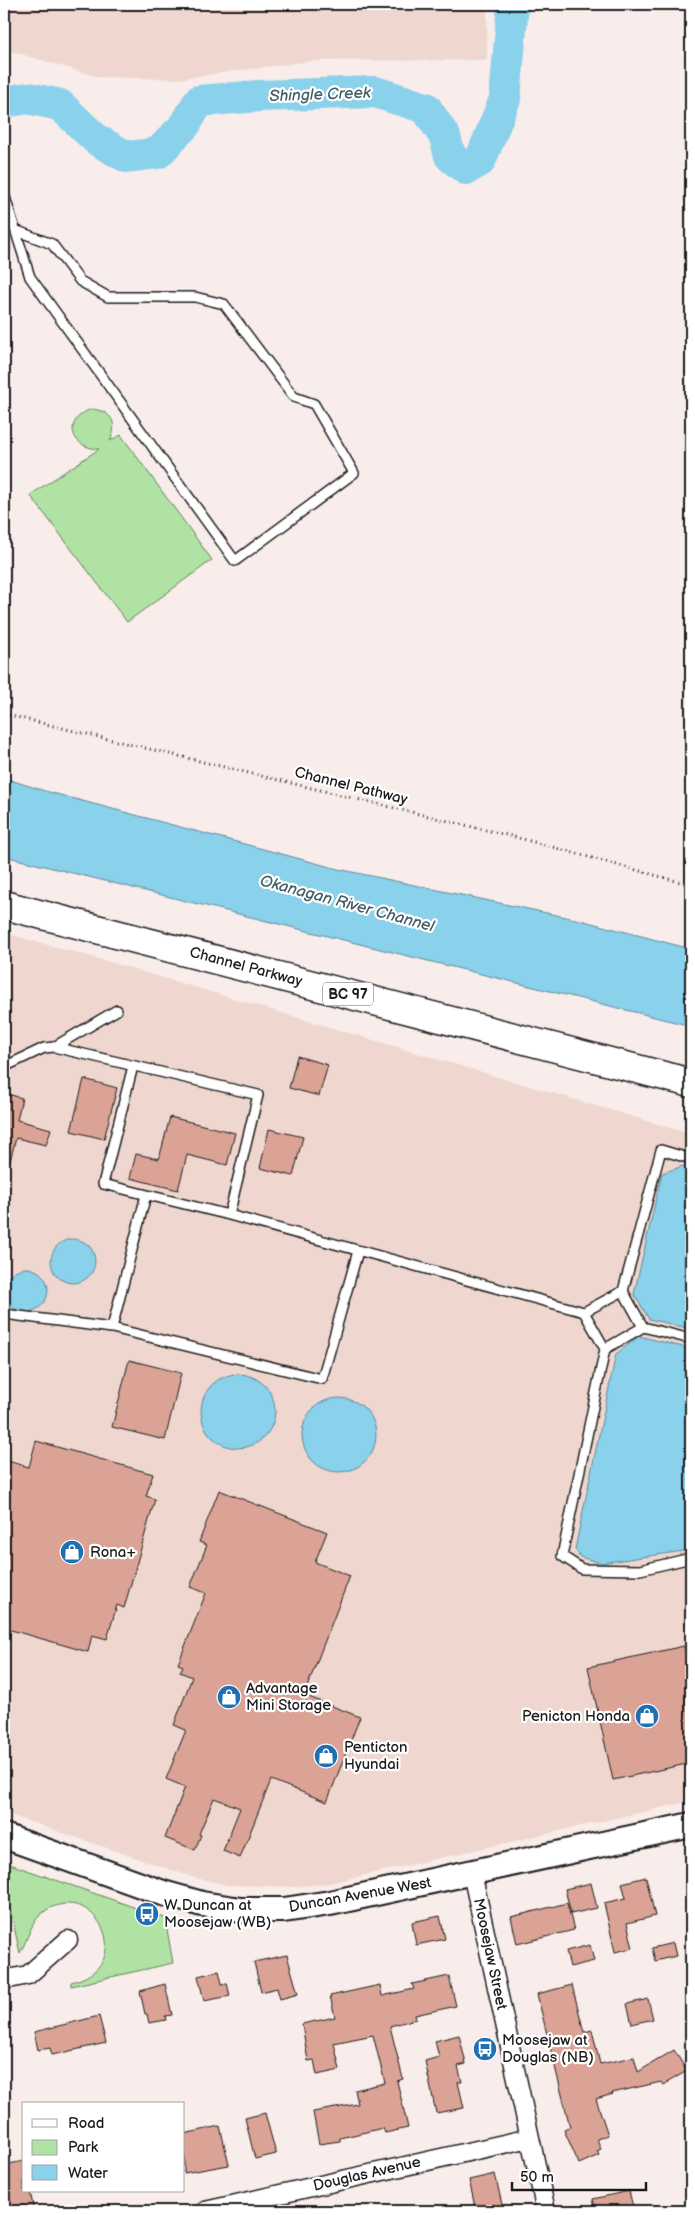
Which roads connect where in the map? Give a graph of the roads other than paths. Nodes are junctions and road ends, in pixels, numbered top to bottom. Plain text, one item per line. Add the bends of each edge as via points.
1 (4, 194) edge
2 (15, 230) junction
3 (4, 905) edge
4 (117, 1010) dead end
5 (54, 1047) junction
6 (133, 1066) junction
7 (4, 1067) edge
8 (691, 1083) edge
9 (691, 1159) edge
10 (146, 1194) junction
11 (229, 1215) junction
12 (358, 1251) junction
13 (623, 1291) junction
14 (584, 1312) junction
15 (4, 1314) edge
16 (643, 1327) junction
17 (112, 1328) junction
18 (691, 1339) edge
19 (604, 1349) junction
20 (691, 1558) edge
21 (691, 1825) edge
22 (4, 1836) edge
23 (472, 1873) junction
24 (68, 1940) dead end
25 (4, 1980) edge
26 (530, 2138) junction
27 (205, 2211) edge
28 (546, 2211) edge

1 - 2 lane
2 - 2 lane via 30,277 235,561 354,473 314,404 294,397 224,304 195,297 108,297 80,281 52,244
3 - 8 highway, Channel Parkway / BC 97
4 - 5 lane
5 - 6 lane
5 - 7 lane via 44,1048
6 - 10 lane via 103,1184
6 - 11 lane via 258,1095
9 - 13 lane via 662,1150
10 - 11 lane
10 - 17 lane
11 - 12 lane
12 - 14 lane
12 - 17 lane via 322,1379
13 - 14 lane
13 - 16 lane
14 - 19 lane
15 - 17 lane
16 - 18 lane
16 - 19 lane
19 - 20 lane via 562,1556 582,1569 640,1570
21 - 23 street, Duncan Avenue West
22 - 23 street, Duncan Avenue West via 163,1893 240,1910 284,1910 330,1903
23 - 26 street, Moosejaw Street
24 - 25 street via 28,1975
26 - 27 street, Douglas Avenue
26 - 28 street, Moosejaw Street

